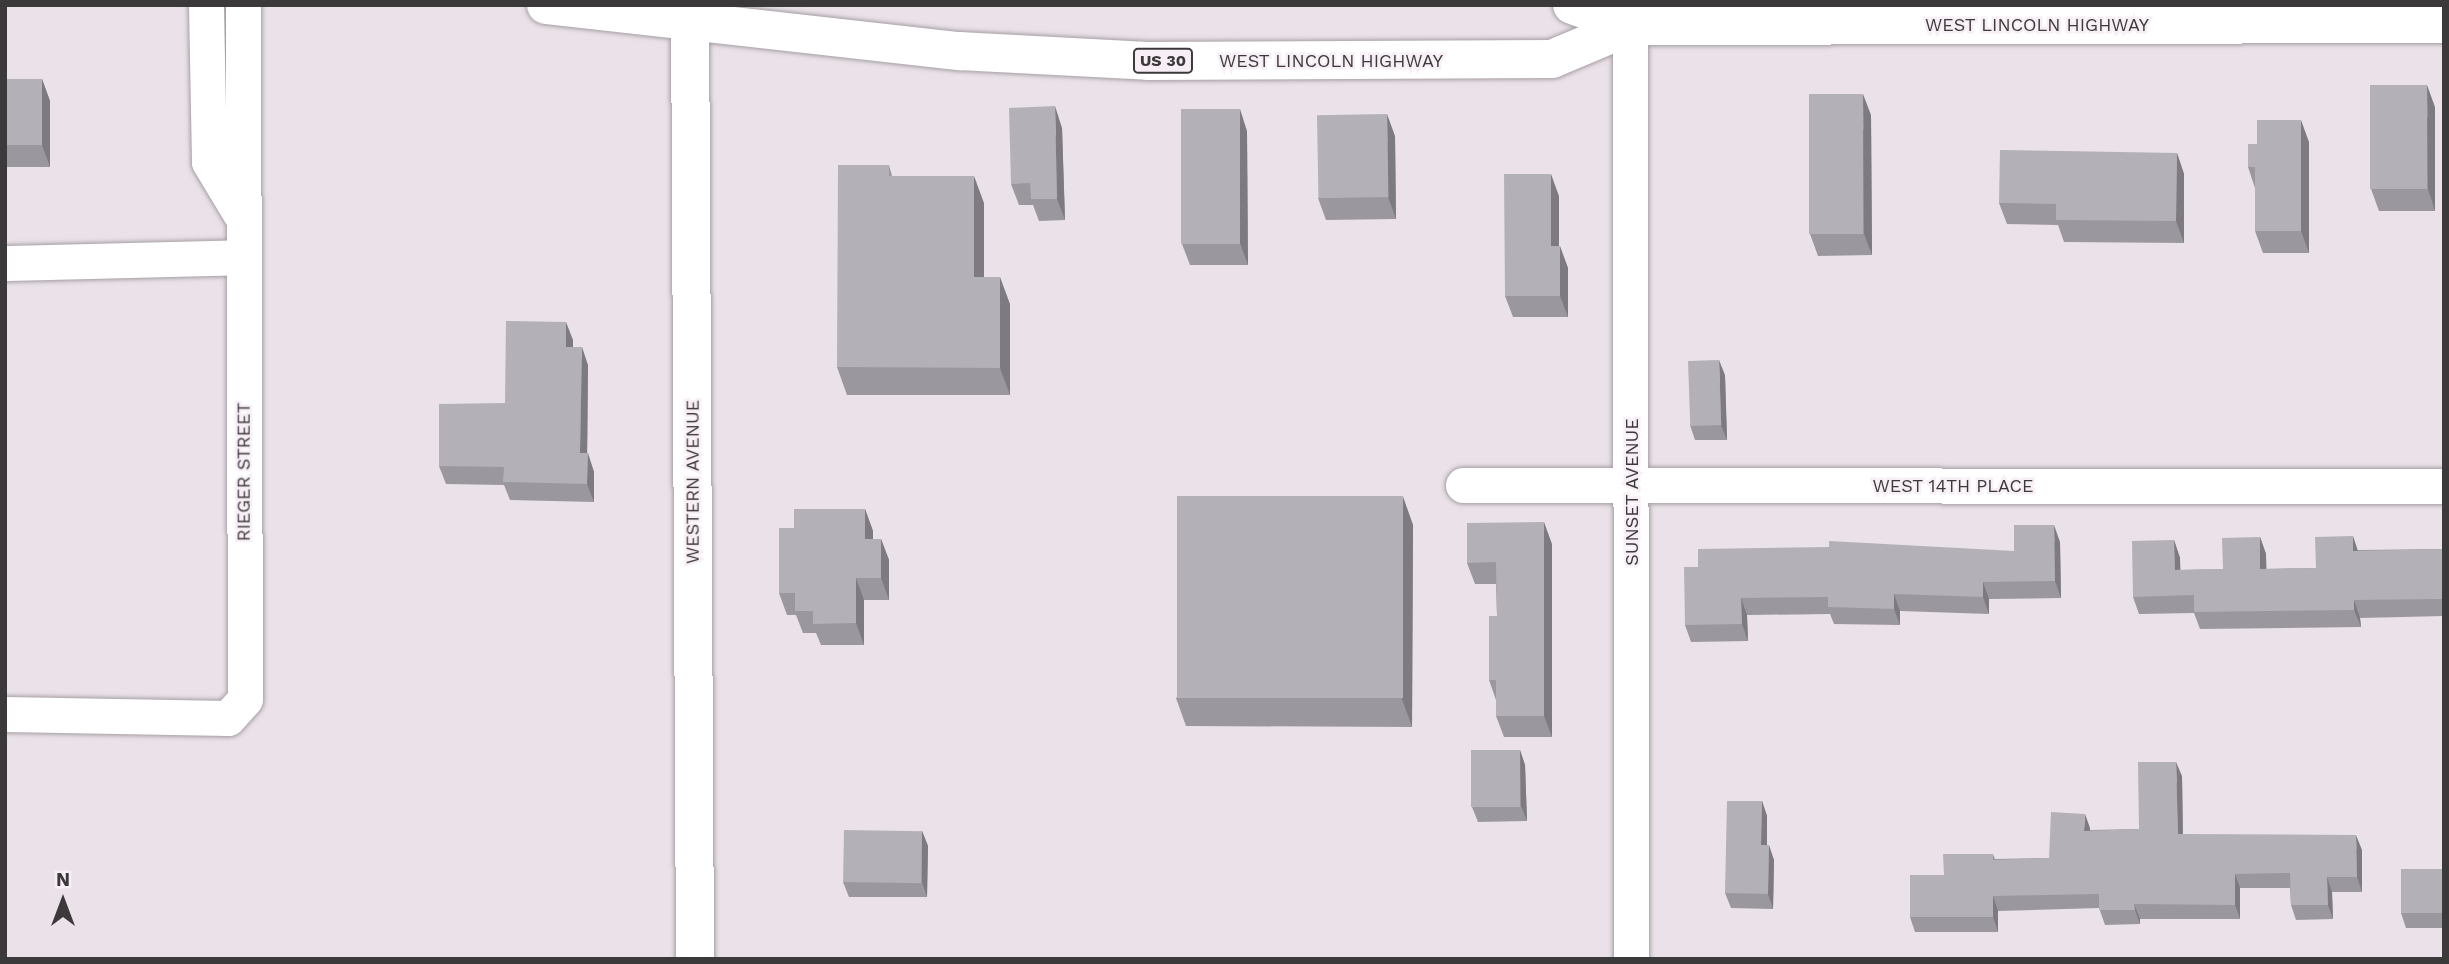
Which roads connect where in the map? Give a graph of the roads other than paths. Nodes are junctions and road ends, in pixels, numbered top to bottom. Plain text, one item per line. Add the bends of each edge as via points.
1 (206, 5) edge
2 (243, 5) edge
3 (546, 5) edge
4 (1572, 5) edge
5 (691, 14) edge
6 (2444, 24) edge
7 (1630, 26) junction
8 (244, 220) junction
9 (244, 257) junction
10 (5, 263) edge
11 (1462, 485) dead end
12 (1633, 485) junction
13 (2444, 486) edge
14 (5, 714) edge
15 (695, 959) edge
16 (1631, 959) edge

1 - 8 street via 209,162
2 - 8 street, RIEGER STREET
3 - 5 main road, US 30
4 - 7 main road, WEST LINCOLN HIGHWAY / US 30
5 - 7 main road, WEST LINCOLN HIGHWAY / US 30 via 959,51 1257,63 1552,59
5 - 15 main road, WESTERN AVENUE
6 - 7 main road, WEST LINCOLN HIGHWAY / US 30
7 - 12 street, SUNSET AVENUE
8 - 9 street, RIEGER STREET
9 - 10 street
9 - 14 street, RIEGER STREET via 244,699 228,718
11 - 12 street, WEST 14TH PLACE
12 - 13 street, WEST 14TH PLACE
12 - 16 street, SUNSET AVENUE

